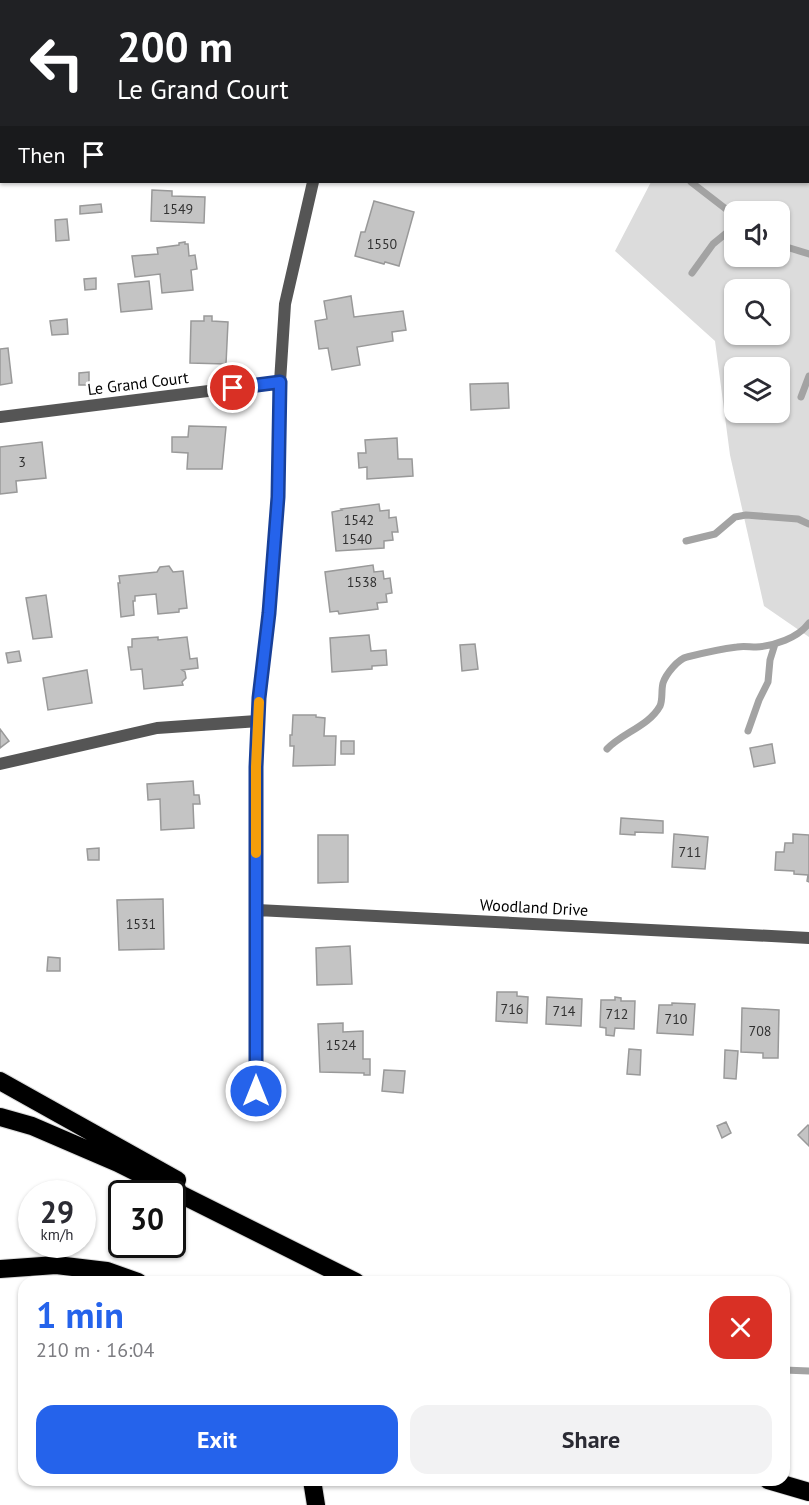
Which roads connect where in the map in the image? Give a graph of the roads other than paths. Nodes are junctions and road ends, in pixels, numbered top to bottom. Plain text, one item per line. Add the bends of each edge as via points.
1 (313, 183) edge
2 (280, 382) junction
3 (0, 417) edge
4 (258, 721) junction
5 (0, 764) edge
6 (257, 910) junction
7 (809, 938) edge
8 (0, 1081) edge
9 (256, 1091) dead end
10 (0, 1117) edge
11 (0, 1269) edge
12 (335, 1271) junction
13 (121, 1276) edge
14 (345, 1276) edge
15 (313, 1486) edge
16 (788, 1486) edge
17 (809, 1492) edge
18 (316, 1505) edge

1 - 2 street via 285,304
2 - 3 street, Le Grand Court
2 - 4 street via 278,497
4 - 5 street via 157,728
4 - 6 street
6 - 7 street, Woodland Drive
6 - 9 street
8 - 12 highway
10 - 12 highway via 32,1126 118,1163
11 - 13 highway via 56,1265
12 - 14 highway
15 - 18 highway
16 - 17 highway

